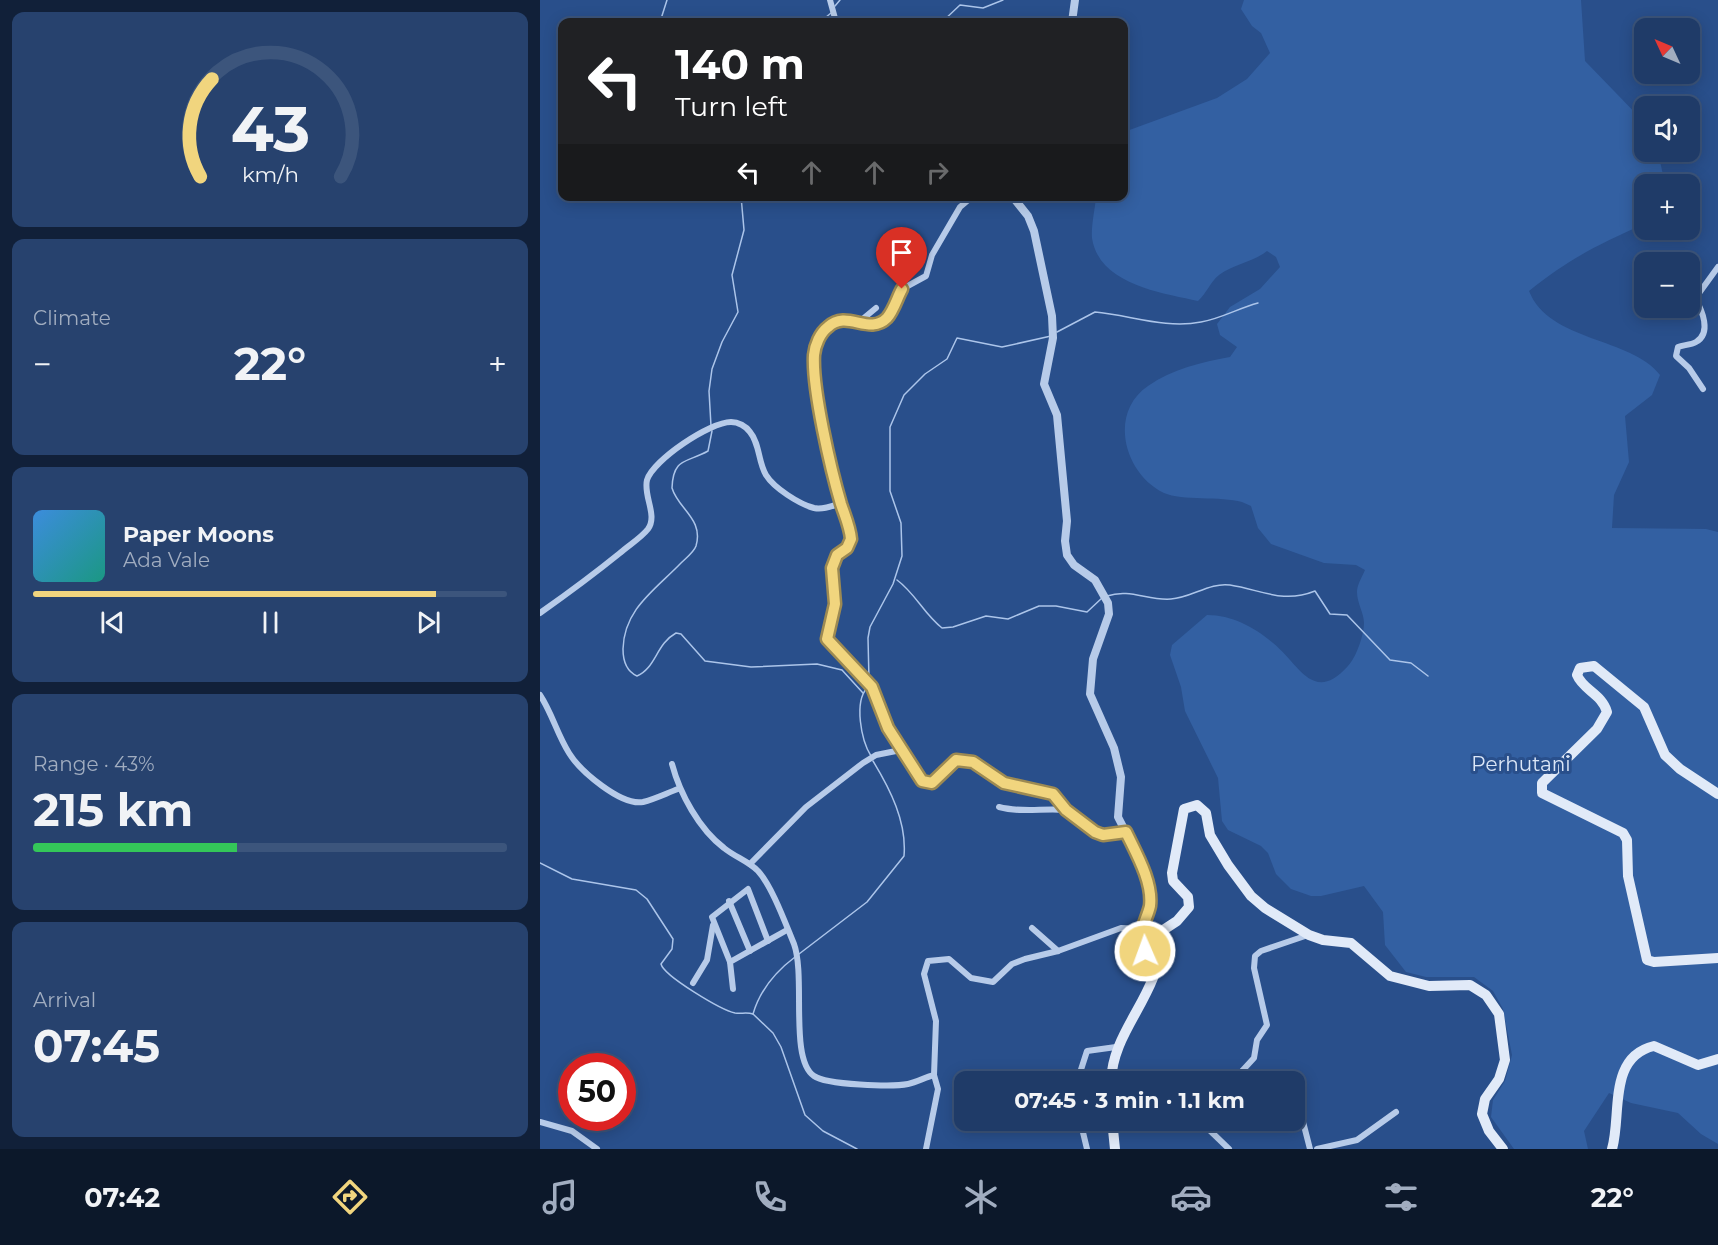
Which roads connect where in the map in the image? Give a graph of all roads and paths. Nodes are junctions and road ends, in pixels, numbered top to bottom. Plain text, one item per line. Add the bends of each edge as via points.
1 (1075, 0) edge
2 (832, 3) edge
3 (836, 18) edge
4 (1073, 18) edge
5 (967, 201) edge
6 (1016, 201) edge
7 (1718, 267) edge
8 (1700, 291) edge
9 (1700, 307) edge
10 (876, 308) dead end
11 (859, 322) junction
12 (1703, 389) dead end
13 (841, 503) junction
14 (540, 613) edge
15 (540, 695) edge
16 (901, 750) junction
17 (672, 764) dead end
18 (678, 789) junction
19 (1718, 794) edge
20 (999, 807) dead end
21 (1066, 810) junction
22 (1126, 832) junction
23 (750, 864) junction
24 (729, 901) junction
25 (713, 924) junction
26 (1032, 928) dead end
27 (1142, 929) junction
28 (787, 930) junction
29 (1309, 935) junction
30 (768, 941) junction
31 (1146, 942) junction
32 (750, 951) junction
33 (1058, 951) junction
34 (1718, 958) edge
35 (730, 962) junction
36 (693, 983) dead end
37 (733, 989) dead end
38 (1116, 1047) junction
39 (1718, 1059) edge
40 (1081, 1071) edge
41 (1113, 1071) edge
42 (1242, 1071) edge
43 (934, 1075) junction
44 (1396, 1112) dead end
45 (540, 1122) edge
46 (1305, 1130) edge
47 (1083, 1131) edge
48 (1113, 1131) edge
49 (1210, 1131) edge
50 (597, 1149) edge
51 (926, 1149) edge
52 (1087, 1149) edge
53 (1115, 1149) edge
54 (1229, 1149) edge
55 (1310, 1149) edge
56 (1317, 1149) edge
57 (1503, 1149) edge
58 (1612, 1149) edge

1 - 4 street
2 - 3 street
5 - 11 street via 932,255 926,276 902,289 891,312 879,324
6 - 22 street via 1034,231 1054,335 1044,384 1058,429 1067,521 1065,549 1070,560 1095,580 1108,603 1109,614 1093,659 1090,694 1114,748 1122,788 1117,811
7 - 8 street
9 - 12 street via 1702,337 1695,344 1678,347 1676,356
10 - 11 street
11 - 13 street via 844,320 827,327 814,353
13 - 14 street via 814,508 788,494 765,475 750,431 741,424 719,425 662,458 652,471 646,489 651,518 648,529 596,574
13 - 16 street via 851,539 832,568 835,604 827,639 872,687
15 - 18 street via 570,755 605,788 624,799 641,802
16 - 21 street via 918,778 926,783 937,780 952,762 960,759 973,762 1004,783 1053,794
16 - 23 street via 876,755 863,763 806,807
17 - 18 street
18 - 23 street via 714,840
19 - 34 main road via 1665,755 1649,714 1633,697 1594,666 1580,668 1579,680 1601,698 1607,712 1597,729 1542,783 1542,793 1623,833 1627,840 1628,876 1647,960
20 - 21 street via 1015,811
21 - 22 street via 1103,835
22 - 27 street via 1150,895
23 - 28 street via 765,883
24 - 25 street via 712,917
24 - 30 street via 748,889
24 - 32 street
25 - 35 street
25 - 36 street via 707,960
26 - 33 street
27 - 31 street
27 - 33 street via 1121,928
28 - 30 street
28 - 43 street via 795,946 801,978 799,1034 803,1060 814,1077 886,1085 907,1084
29 - 31 main road via 1251,896 1210,835 1204,811 1195,805 1184,809 1172,873 1173,881 1188,897 1189,907 1177,921
29 - 42 street via 1255,956 1254,968 1267,1025 1257,1040 1255,1056
29 - 57 main road via 1351,943 1379,968 1402,980 1429,986 1470,986 1486,995 1499,1014 1504,1060 1482,1114
30 - 32 street
31 - 38 main road via 1153,978 1136,1017
32 - 35 street
33 - 43 street via 1012,964 993,982 970,978 950,959 928,961 924,974 936,1022
35 - 37 street
38 - 40 street via 1087,1052
38 - 41 main road
39 - 58 main road via 1698,1065 1654,1046 1638,1052 1624,1073 1616,1099
43 - 51 street via 938,1089
44 - 56 street via 1357,1140
45 - 50 street via 572,1131
46 - 55 street
47 - 52 street
48 - 53 main road
49 - 54 street

